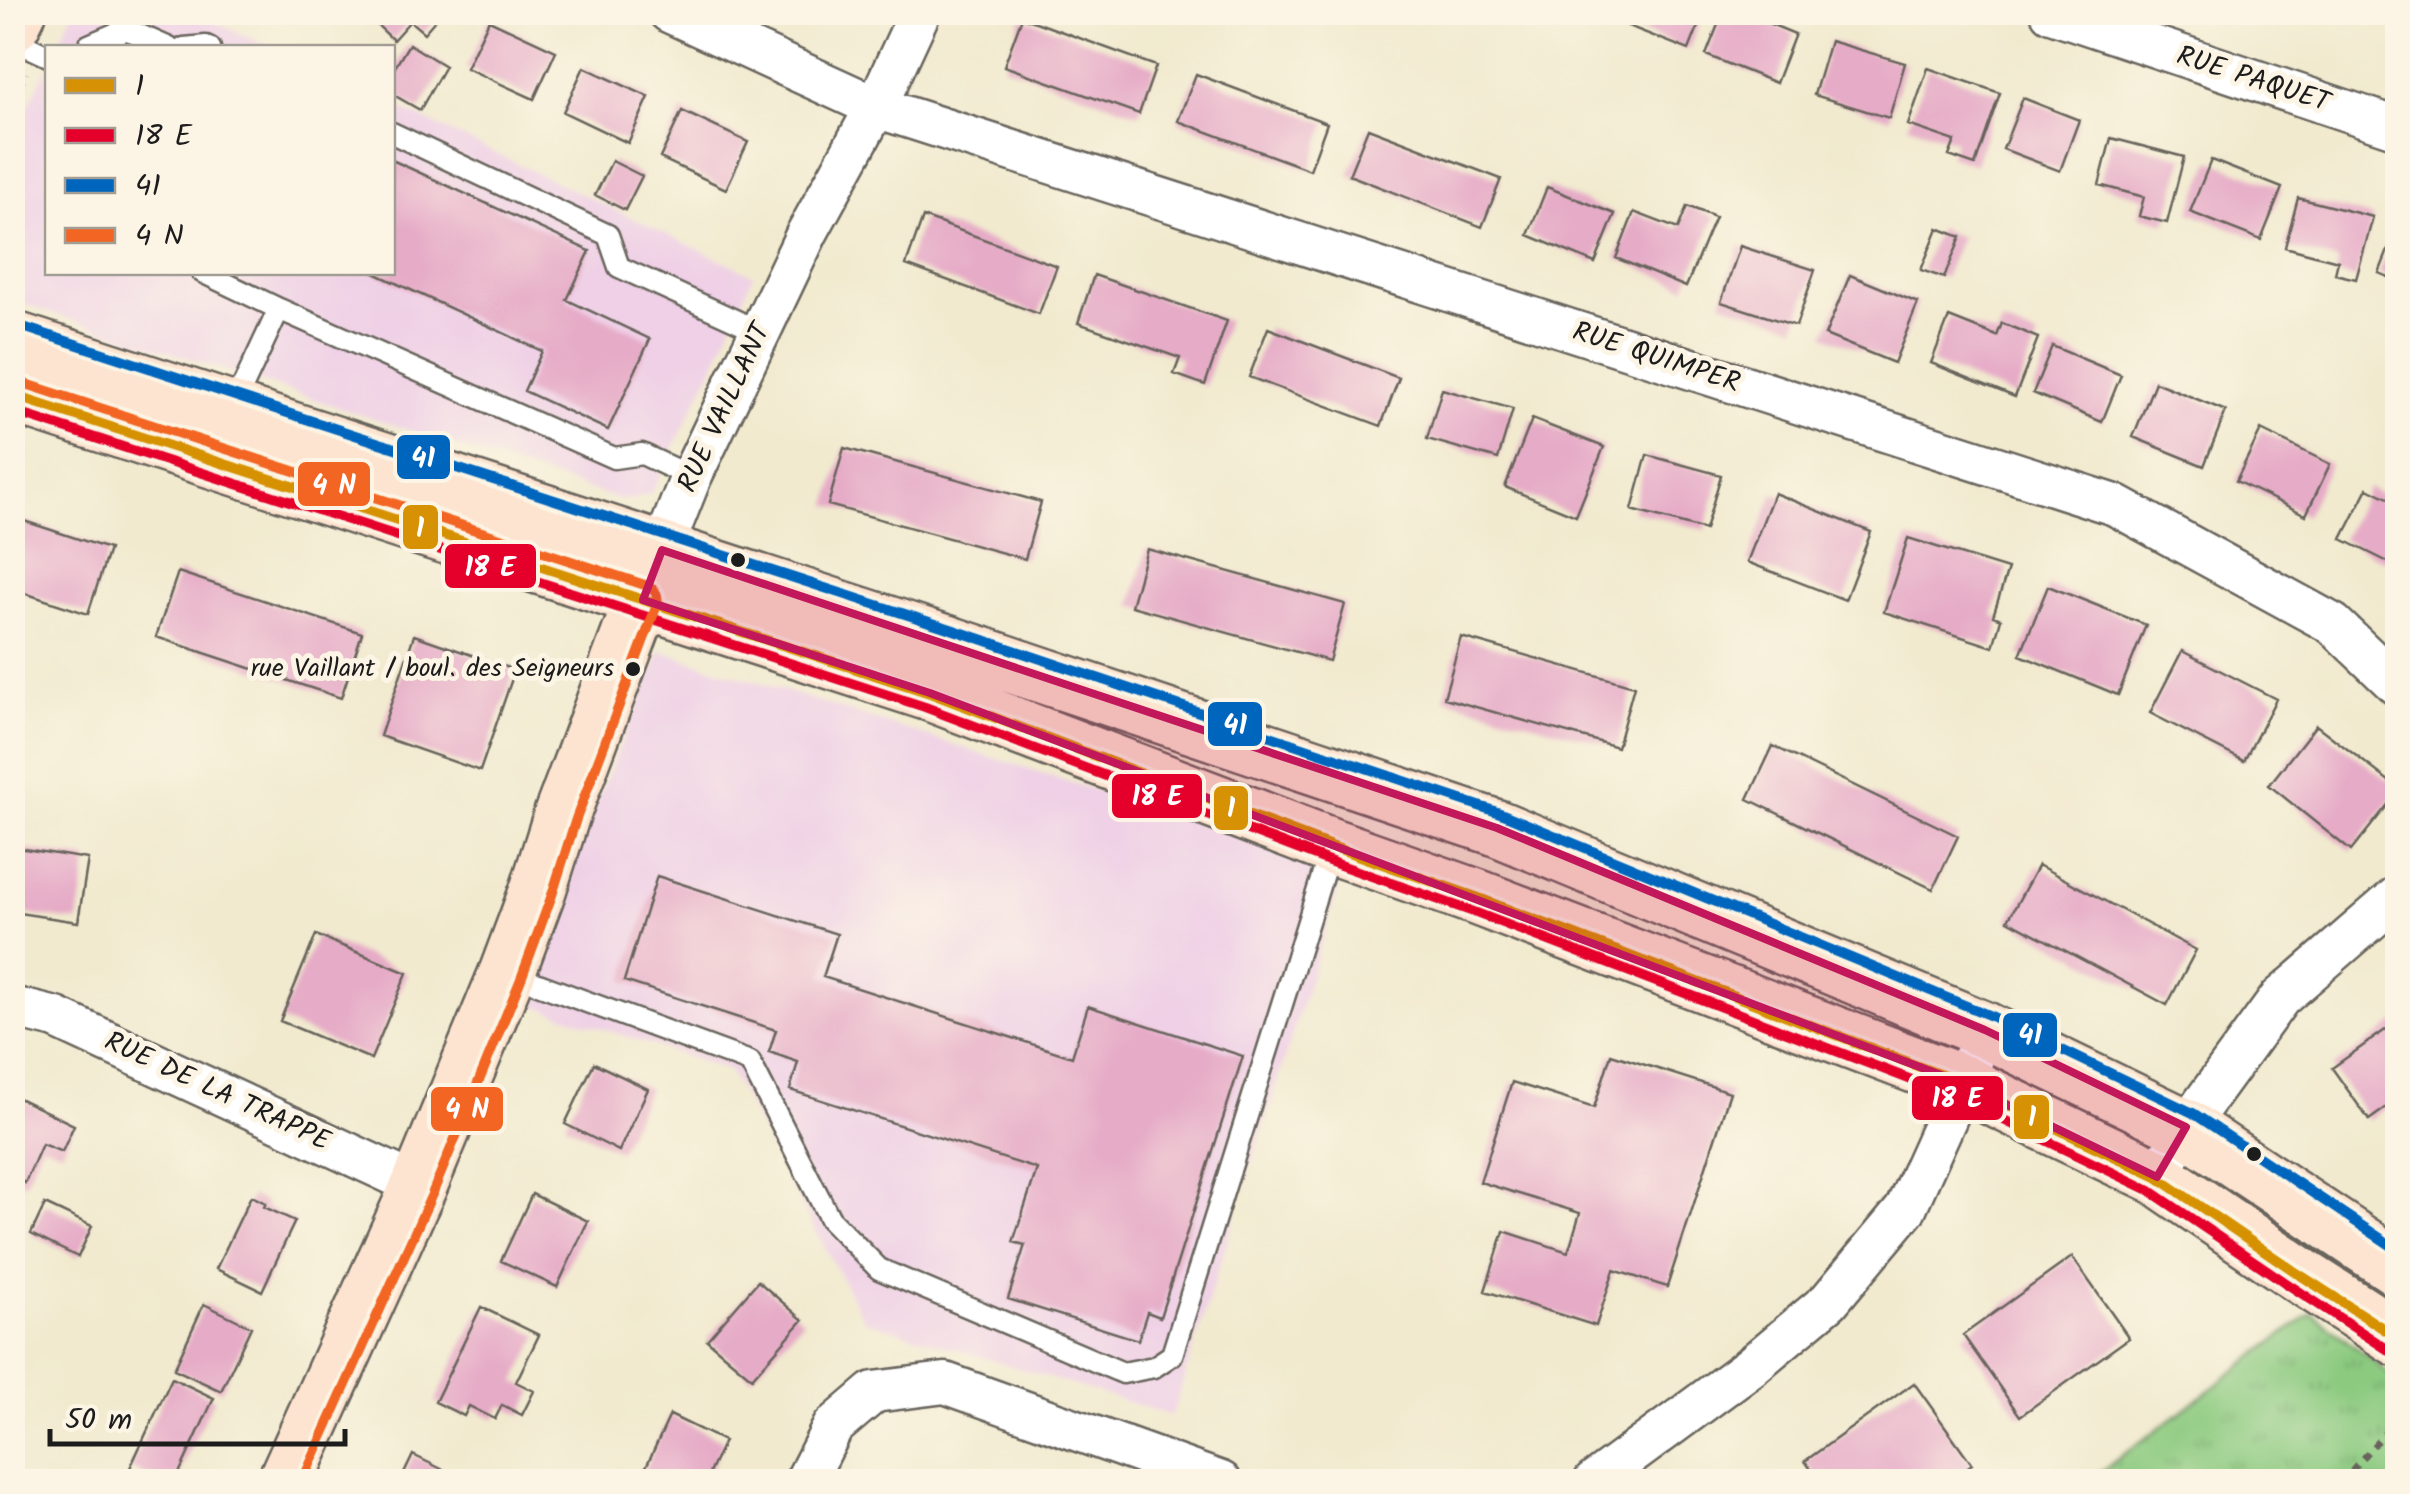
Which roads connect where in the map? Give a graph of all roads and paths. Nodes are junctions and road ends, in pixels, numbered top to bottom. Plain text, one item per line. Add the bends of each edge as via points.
1 (18, 12) edge
2 (669, 12) edge
3 (920, 12) edge
4 (2051, 12) edge
5 (12, 24) edge
6 (12, 39) edge
7 (89, 45) edge
8 (161, 45) edge
9 (45, 55) edge
10 (876, 107) junction
11 (2398, 128) edge
12 (395, 135) edge
13 (208, 275) edge
14 (279, 309) junction
15 (761, 332) junction
16 (12, 338) edge
17 (12, 396) edge
18 (227, 408) junction
19 (210, 460) junction
20 (692, 477) junction
21 (662, 550) junction
22 (643, 600) junction
23 (938, 668) junction
24 (2398, 686) edge
25 (1497, 828) junction
26 (1331, 846) junction
27 (2398, 896) edge
28 (1476, 897) junction
29 (507, 973) junction
30 (12, 1008) edge
31 (1985, 1030) junction
32 (1962, 1083) junction
33 (2186, 1127) junction
34 (2156, 1177) junction
35 (419, 1186) junction
36 (2398, 1268) edge
37 (2398, 1338) edge
38 (2398, 1418) edge
39 (285, 1482) edge
40 (805, 1482) edge
41 (1221, 1482) edge
42 (1594, 1482) edge
43 (2342, 1482) edge

1 - 5 street
2 - 10 street, RUE QUIMPER
3 - 10 street, RUE VAILLANT
4 - 11 street, RUE PAQUET
6 - 9 lane
7 - 8 lane via 126,29
10 - 15 street, RUE VAILLANT
10 - 24 street, RUE QUIMPER via 2115,506 2333,624
12 - 15 lane via 608,235 619,267
13 - 14 lane
14 - 18 lane
14 - 20 lane via 614,458 642,454
15 - 20 street, RUE VAILLANT
16 - 18 street
17 - 19 street
18 - 19 lane
18 - 21 street
19 - 22 street
20 - 21 street, RUE VAILLANT
21 - 22 street, RUE VAILLANT
21 - 23 street
22 - 23 street
22 - 29 street, RUE VAILLANT
23 - 25 street
23 - 26 street
25 - 28 street
25 - 31 street
26 - 28 street
26 - 29 lane via 1172,1355 1154,1367 1123,1373 879,1270 830,1219 750,1062
27 - 33 street via 2280,998
28 - 32 street
29 - 35 street, RUE VAILLANT
30 - 35 street, RUE DE LA TRAPPE via 56,1018
31 - 32 street
31 - 33 street
32 - 34 street
32 - 42 street via 1905,1210 1829,1301
33 - 34 street
33 - 36 street
34 - 37 street
35 - 39 street, RUE VAILLANT
38 - 43 path
40 - 41 street via 833,1426 874,1392 945,1383

